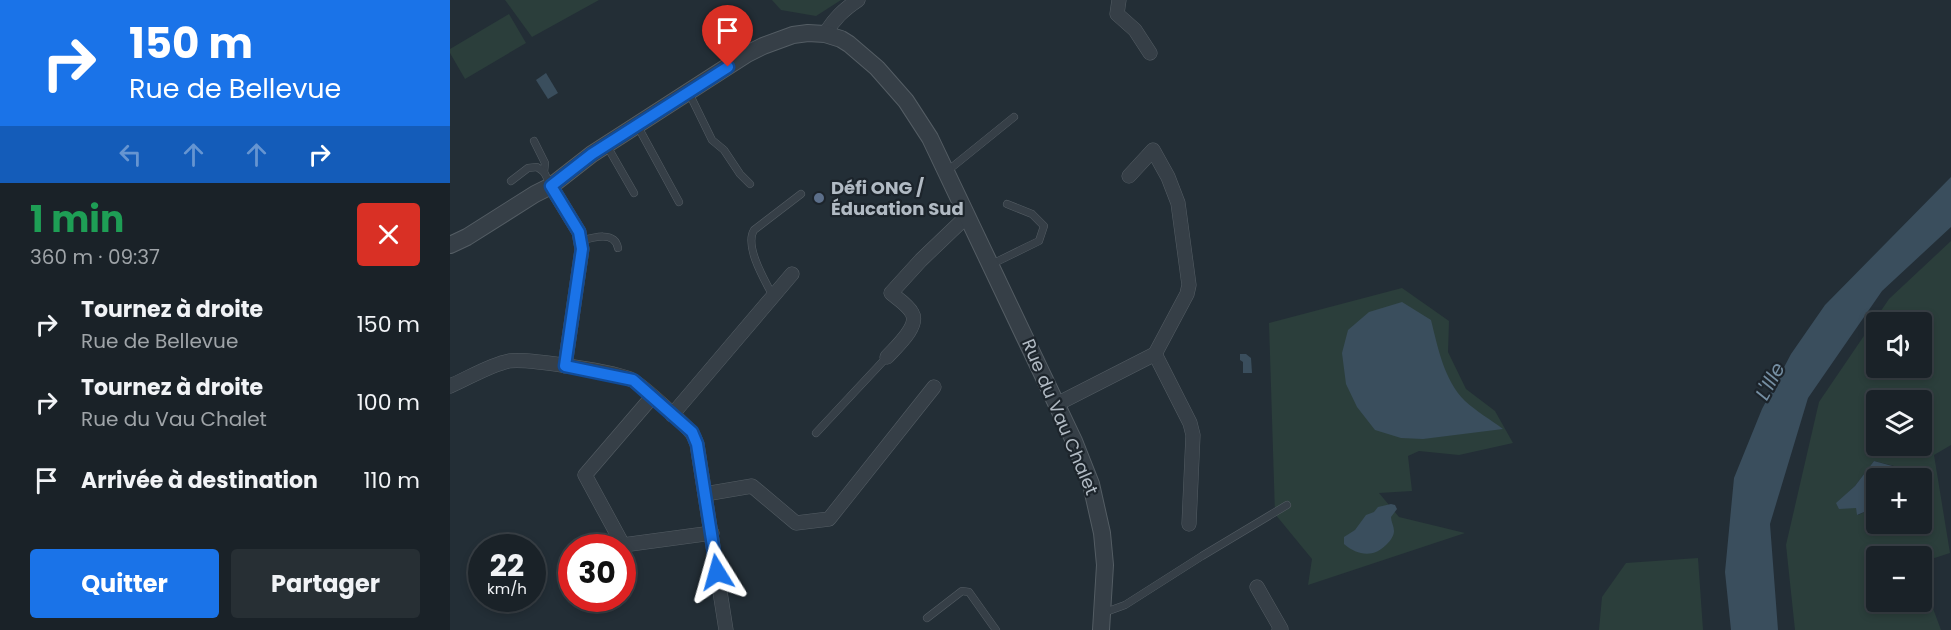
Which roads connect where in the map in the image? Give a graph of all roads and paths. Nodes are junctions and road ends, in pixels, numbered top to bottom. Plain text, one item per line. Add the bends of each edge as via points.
1 (858, 0) edge
2 (1119, 0) edge
3 (825, 34) junction
4 (1149, 53) dead end
5 (688, 92) junction
6 (1014, 117) dead end
7 (637, 125) junction
8 (534, 141) dead end
9 (607, 145) junction
10 (946, 172) junction
11 (1130, 176) dead end
12 (548, 179) junction
13 (511, 181) dead end
14 (750, 184) dead end
15 (634, 193) dead end
16 (801, 194) dead end
17 (679, 202) dead end
18 (1007, 204) dead end
19 (967, 216) junction
20 (581, 241) junction
21 (450, 245) edge
22 (618, 248) dead end
23 (990, 265) junction
24 (792, 274) dead end
25 (773, 297) junction
26 (1155, 354) junction
27 (887, 357) joint
28 (565, 366) junction
29 (450, 386) edge
30 (934, 387) dead end
31 (652, 396) junction
32 (1057, 404) junction
33 (672, 415) junction
34 (816, 433) dead end
35 (705, 494) junction
36 (1287, 506) dead end
37 (1189, 524) dead end
38 (711, 533) junction
39 (1257, 587) dead end
40 (927, 618) dead end
41 (1101, 622) edge
42 (726, 630) edge
43 (996, 630) edge
44 (1279, 630) edge

1 - 3 street via 833,20
2 - 4 street via 1117,15 1135,30
3 - 5 street, Rue du Vau Chalet via 801,33 763,46
3 - 10 street, Rue du Vau Chalet via 849,44 877,68 916,115
5 - 7 street, Rue du Vau Chalet
5 - 14 lane via 712,140
6 - 10 lane
7 - 9 street, Rue du Vau Chalet
7 - 17 lane
8 - 12 lane
9 - 12 street, Rue du Vau Chalet
9 - 15 lane
10 - 19 street, Rue du Vau Chalet
11 - 26 street via 1153,150 1168,177 1180,213 1189,289
12 - 13 lane via 537,167 528,168
12 - 20 street
12 - 21 street, Rue du Vau Chalet via 535,194
16 - 25 lane via 750,237
18 - 23 lane via 1032,213 1044,226 1039,241
19 - 23 street, Rue du Vau Chalet
19 - 27 street via 891,292 915,319 913,327
20 - 22 lane via 596,236 612,238
20 - 28 street
23 - 32 street, Rue du Vau Chalet
24 - 25 street
25 - 33 street
26 - 32 street
26 - 37 street via 1190,423
27 - 34 lane
28 - 29 street via 509,361
28 - 31 street via 633,380
30 - 35 street via 829,519 796,523 752,486
31 - 33 street
31 - 38 street via 585,474 623,545
32 - 41 street, Rue du Vau Chalet via 1097,504 1105,565
33 - 35 street via 692,432
35 - 38 street
36 - 41 lane
38 - 42 street
39 - 44 street
40 - 43 lane via 962,591 969,592

